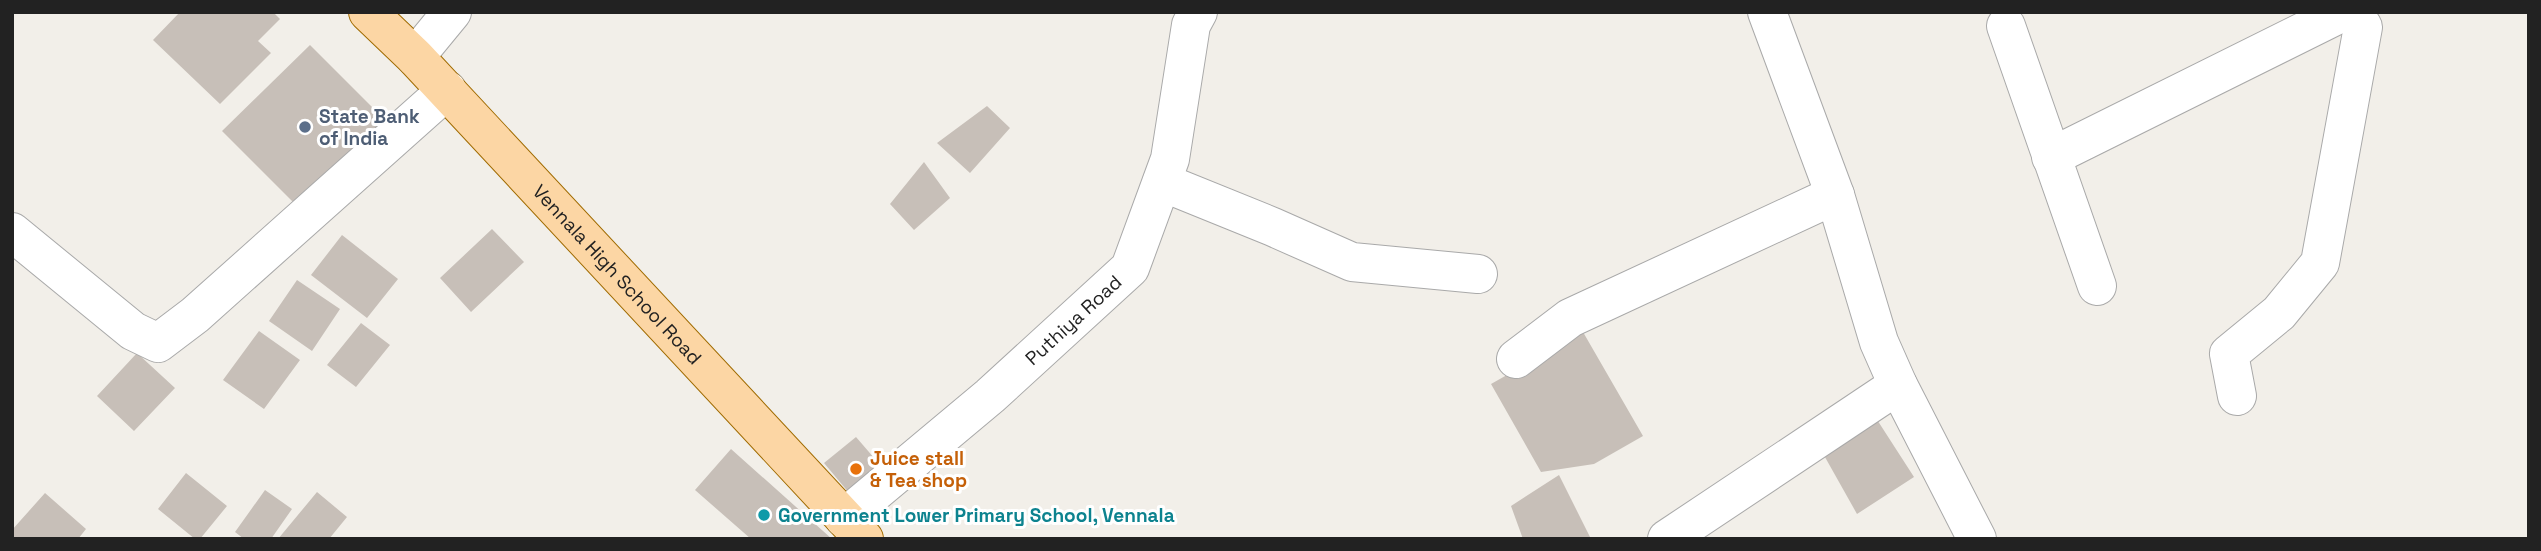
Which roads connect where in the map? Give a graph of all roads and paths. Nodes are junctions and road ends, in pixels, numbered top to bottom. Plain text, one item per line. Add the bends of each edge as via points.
1 (368, 12) edge
2 (452, 12) edge
3 (1198, 12) edge
4 (1767, 12) edge
5 (2343, 12) edge
6 (2353, 12) edge
7 (2006, 26) dead end
8 (415, 57) junction
9 (447, 90) junction
10 (2051, 157) junction
11 (1162, 182) junction
12 (1835, 195) junction
13 (12, 232) edge
14 (1478, 274) dead end
15 (2098, 286) dead end
16 (1516, 359) dead end
17 (1898, 385) junction
18 (2237, 396) dead end
19 (854, 528) edge
20 (1667, 539) edge
21 (1977, 539) edge

1 - 8 main road, Vennala High School Road
2 - 8 street
3 - 11 street, Puthiya Road via 1191,25 1170,159
4 - 12 street
5 - 10 street
6 - 18 street via 2363,27 2320,263 2279,313 2229,354
7 - 10 street
8 - 9 main road, Vennala High School Road
9 - 13 street via 158,343 132,331
9 - 19 main road, Vennala High School Road
10 - 15 street
11 - 14 street via 1352,262
11 - 19 street, Puthiya Road via 1130,268
12 - 16 street via 1570,318
12 - 17 street via 1879,342
17 - 20 street
17 - 21 street

